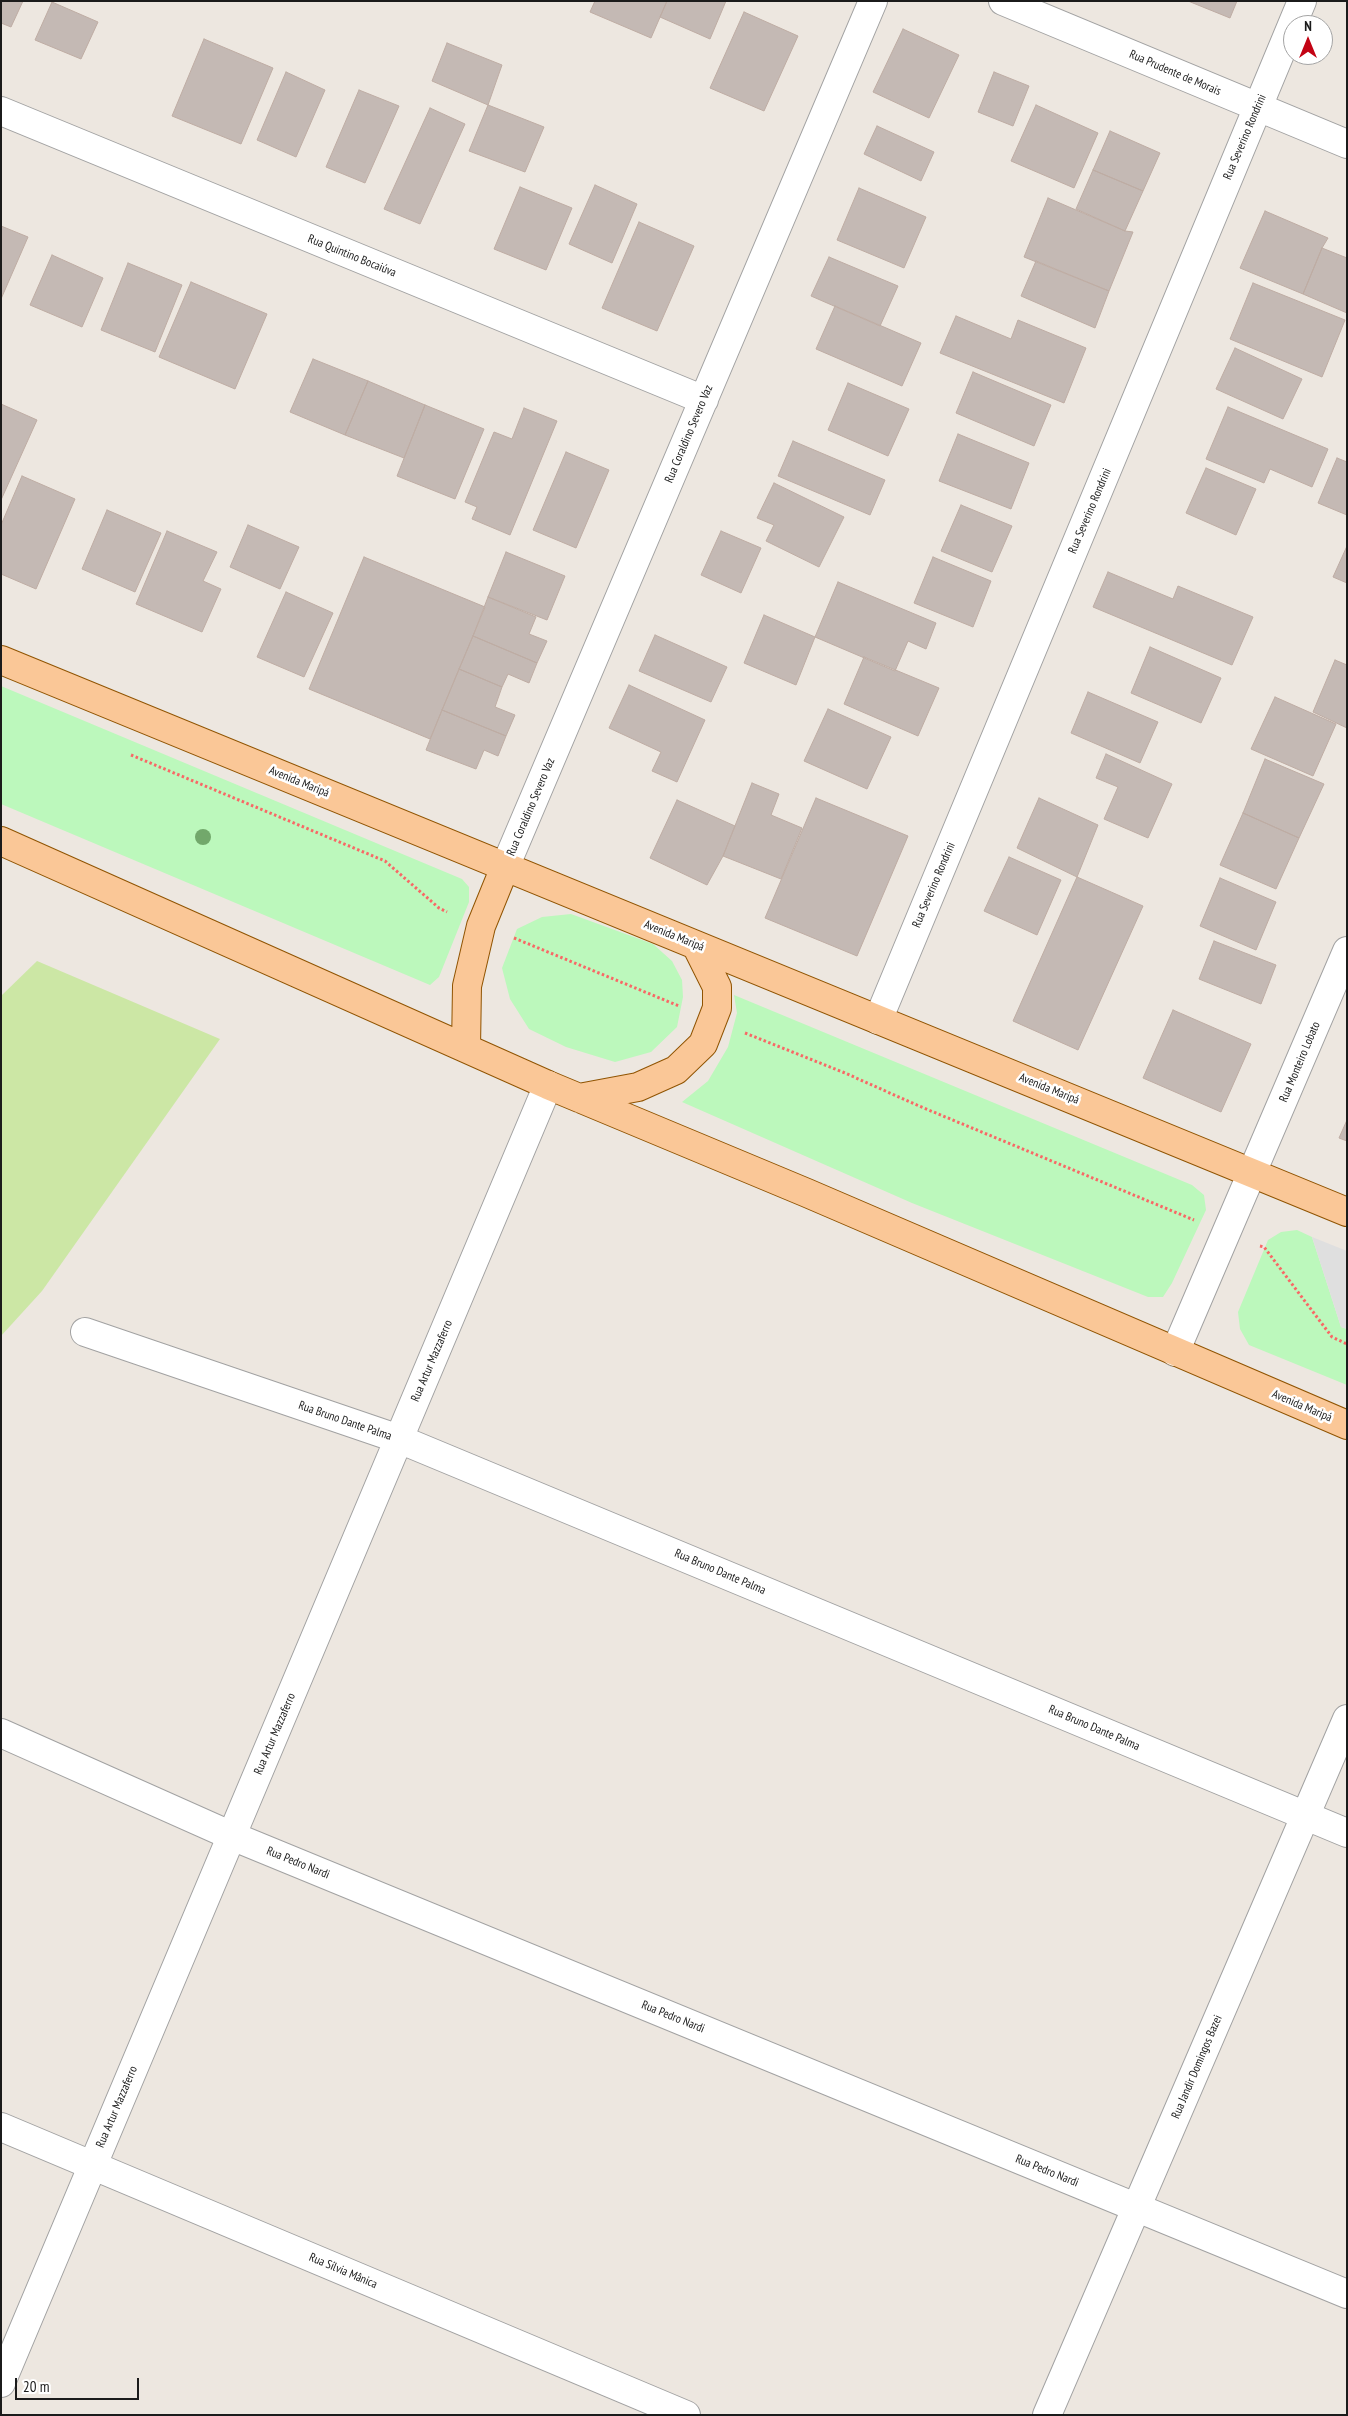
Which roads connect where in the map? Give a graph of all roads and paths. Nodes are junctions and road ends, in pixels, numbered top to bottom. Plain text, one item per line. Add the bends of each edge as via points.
1 (873, 1) edge
2 (1003, 1) edge
3 (1302, 1) edge
4 (1258, 107) junction
5 (1, 111) edge
6 (1347, 144) edge
7 (704, 400) junction
8 (1, 660) edge
9 (1, 841) edge
10 (506, 867) junction
11 (696, 945) junction
12 (1347, 951) edge
13 (878, 1020) junction
14 (466, 1048) junction
15 (548, 1085) junction
16 (579, 1098) junction
17 (1254, 1172) junction
18 (1347, 1212) edge
19 (85, 1332) dead end
20 (1175, 1352) junction
21 (1347, 1425) edge
22 (399, 1439) junction
23 (1347, 1719) edge
24 (1, 1733) edge
25 (1305, 1816) junction
26 (1347, 1833) edge
27 (232, 1836) junction
28 (1, 2127) edge
29 (93, 2166) junction
30 (1136, 2207) junction
31 (1347, 2294) edge
32 (1, 2383) edge
33 (686, 2415) edge
34 (1047, 2415) edge

1 - 7 street, Rua Coraldino Severo Vaz
2 - 4 street, Rua Prudente de Morais
3 - 4 street, Rua Severino Rondrini
4 - 6 street, Rua Prudente de Morais
4 - 13 street, Rua Severino Rondrini
5 - 7 street, Rua Quintino Bocaiúva
7 - 10 street, Rua Coraldino Severo Vaz
8 - 10 main road, Avenida Maripá
9 - 14 main road
10 - 11 main road, Avenida Maripá
10 - 14 main road via 481,926 467,986
11 - 13 main road, Avenida Maripá
11 - 16 main road via 718,987 718,1008 703,1044 676,1070 646,1083
12 - 17 street, Rua Monteiro Lobato
13 - 17 main road, Avenida Maripá
14 - 15 main road
15 - 16 main road, Avenida Maripá
15 - 22 street, Rua Artur Mazzaferro
16 - 20 main road, Avenida Maripá
17 - 18 main road, Avenida Maripá
17 - 20 street, Rua Monteiro Lobato
19 - 22 street, Rua Bruno Dante Palma
20 - 21 main road, Avenida Maripá
22 - 25 street, Rua Bruno Dante Palma
22 - 27 street, Rua Artur Mazzaferro
23 - 25 street, Rua Jandir Domingos Bazei
24 - 27 street, Rua Pedro Nardi
25 - 26 street, Rua Bruno Dante Palma
25 - 30 street, Rua Jandir Domingos Bazei
27 - 29 street, Rua Artur Mazzaferro
27 - 30 street, Rua Pedro Nardi
28 - 29 street, Rua Sílvia Mânica
29 - 32 street, Rua Artur Mazzaferro
29 - 33 street, Rua Sílvia Mânica
30 - 31 street, Rua Pedro Nardi
30 - 34 street, Rua Jandir Domingos Bazei

